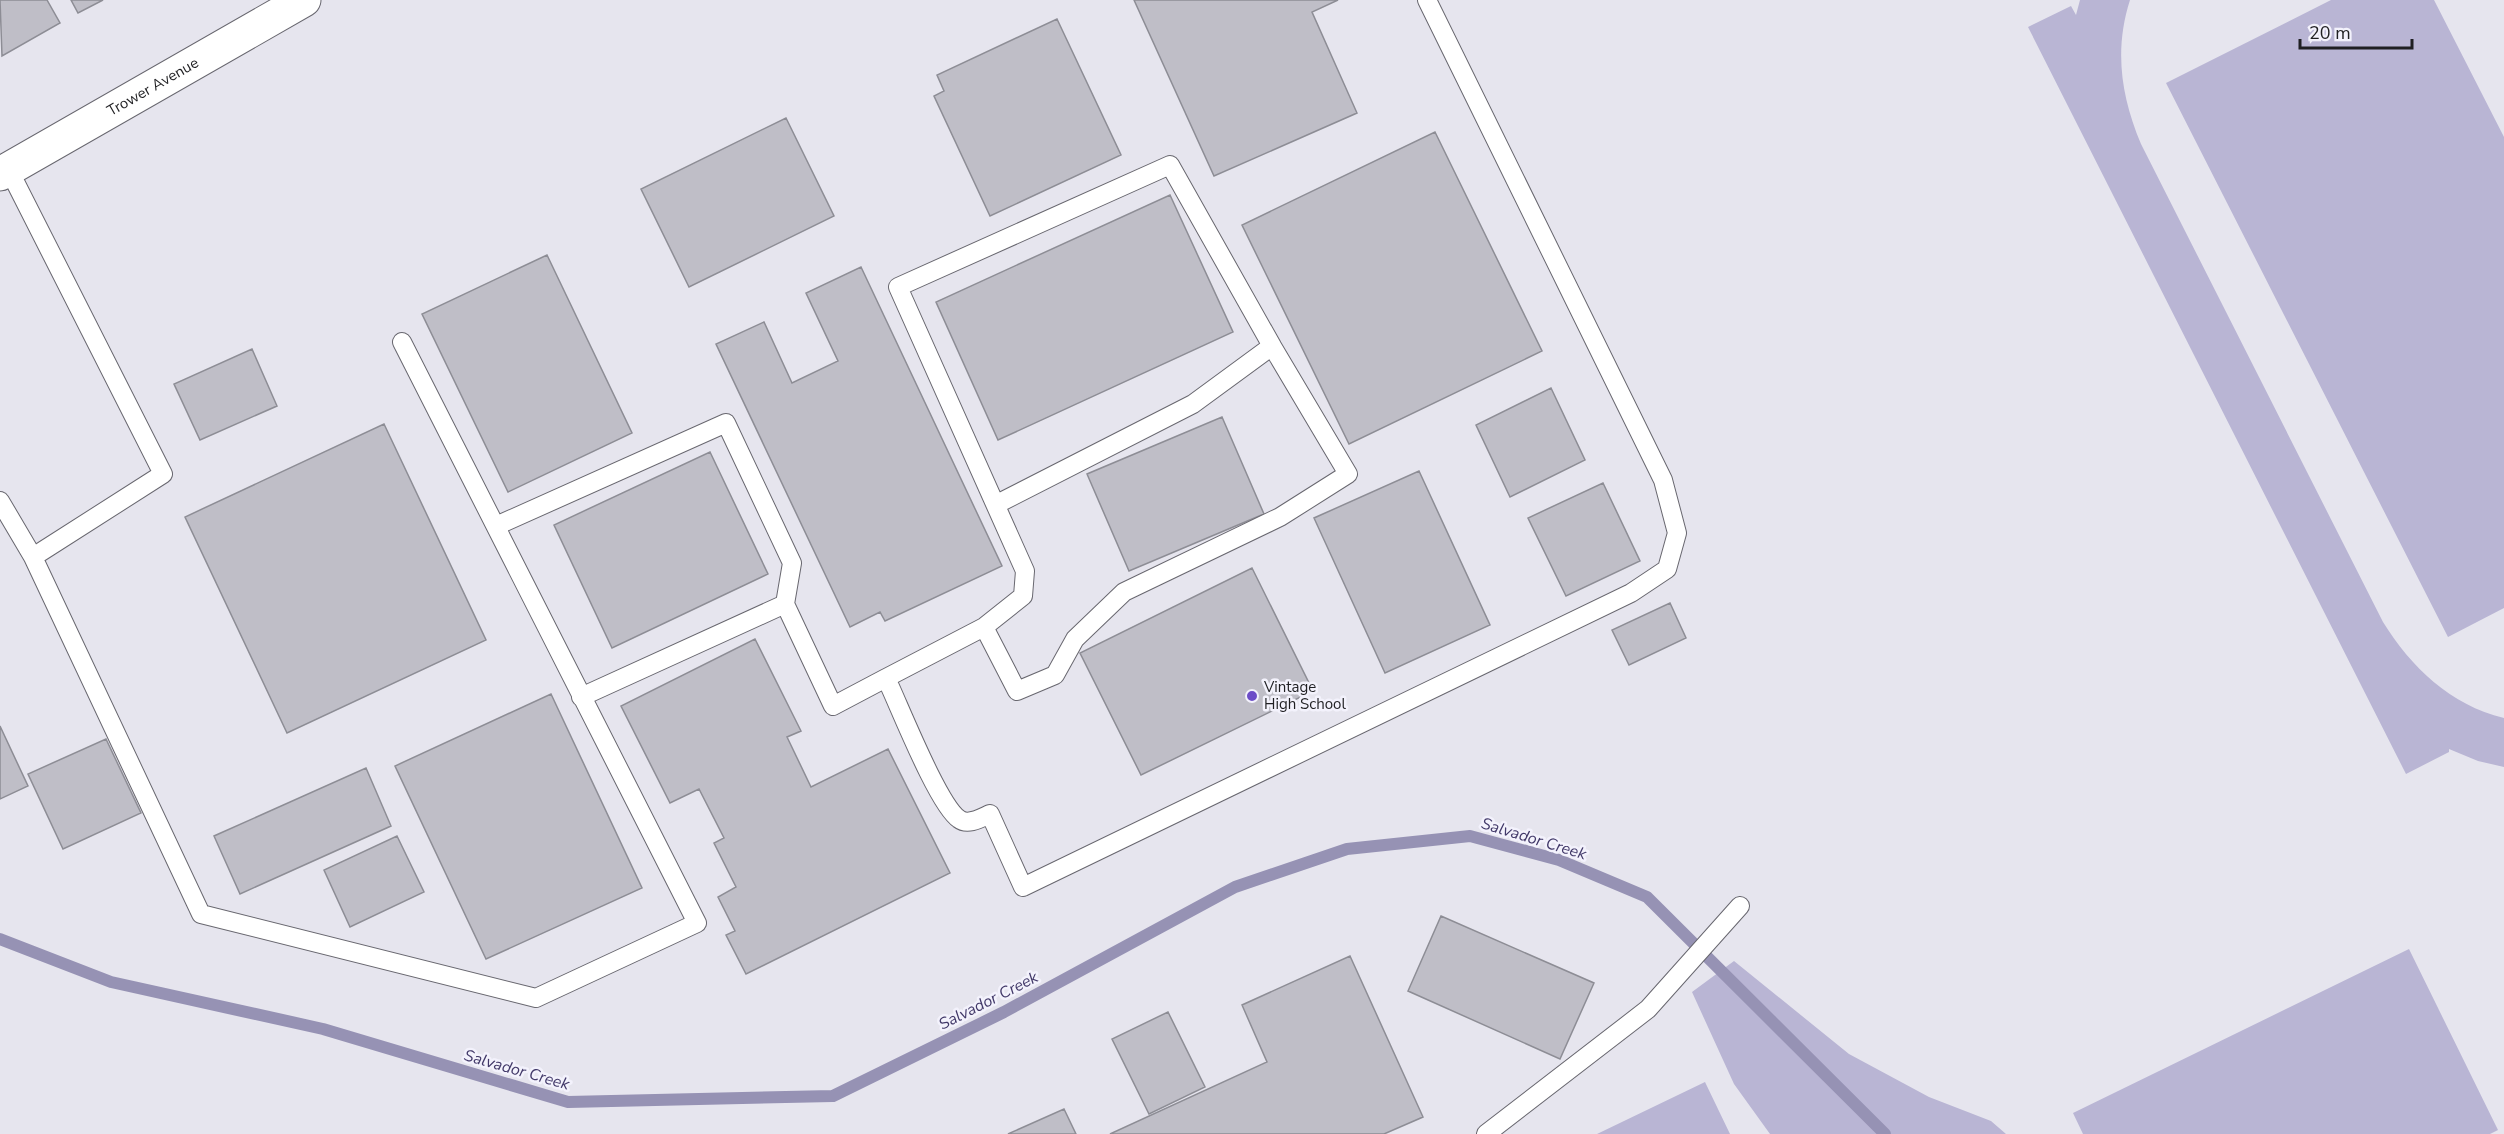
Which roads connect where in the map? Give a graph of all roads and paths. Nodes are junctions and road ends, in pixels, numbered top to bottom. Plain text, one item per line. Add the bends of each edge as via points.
1 (304, 0) edge
2 (1427, 0) edge
3 (4, 172) edge
4 (402, 342) dead end
5 (1272, 346) junction
6 (0, 501) edge
7 (996, 504) junction
8 (495, 526) junction
9 (33, 557) junction
10 (785, 604) junction
11 (984, 627) junction
12 (886, 678) junction
13 (581, 697) junction
14 (1740, 906) dead end
15 (1486, 1134) edge

1 - 3 street, Trower Avenue
2 - 12 lane via 1663,480 1677,533 1667,569 1631,593 1023,886 990,814 970,822 959,820 941,797
3 - 9 lane via 163,474
4 - 8 lane
5 - 7 lane via 1193,405
5 - 7 lane via 1170,165 897,287
5 - 11 lane via 1348,474 1280,517 1124,592 1075,639 1054,675 1017,692
6 - 9 lane
7 - 11 lane via 1025,571 1023,596
8 - 10 lane via 726,423 792,563
8 - 13 lane
9 - 13 lane via 201,914 536,998 697,923
10 - 12 lane via 832,706
10 - 13 lane
11 - 12 lane
14 - 15 lane via 1648,1009

